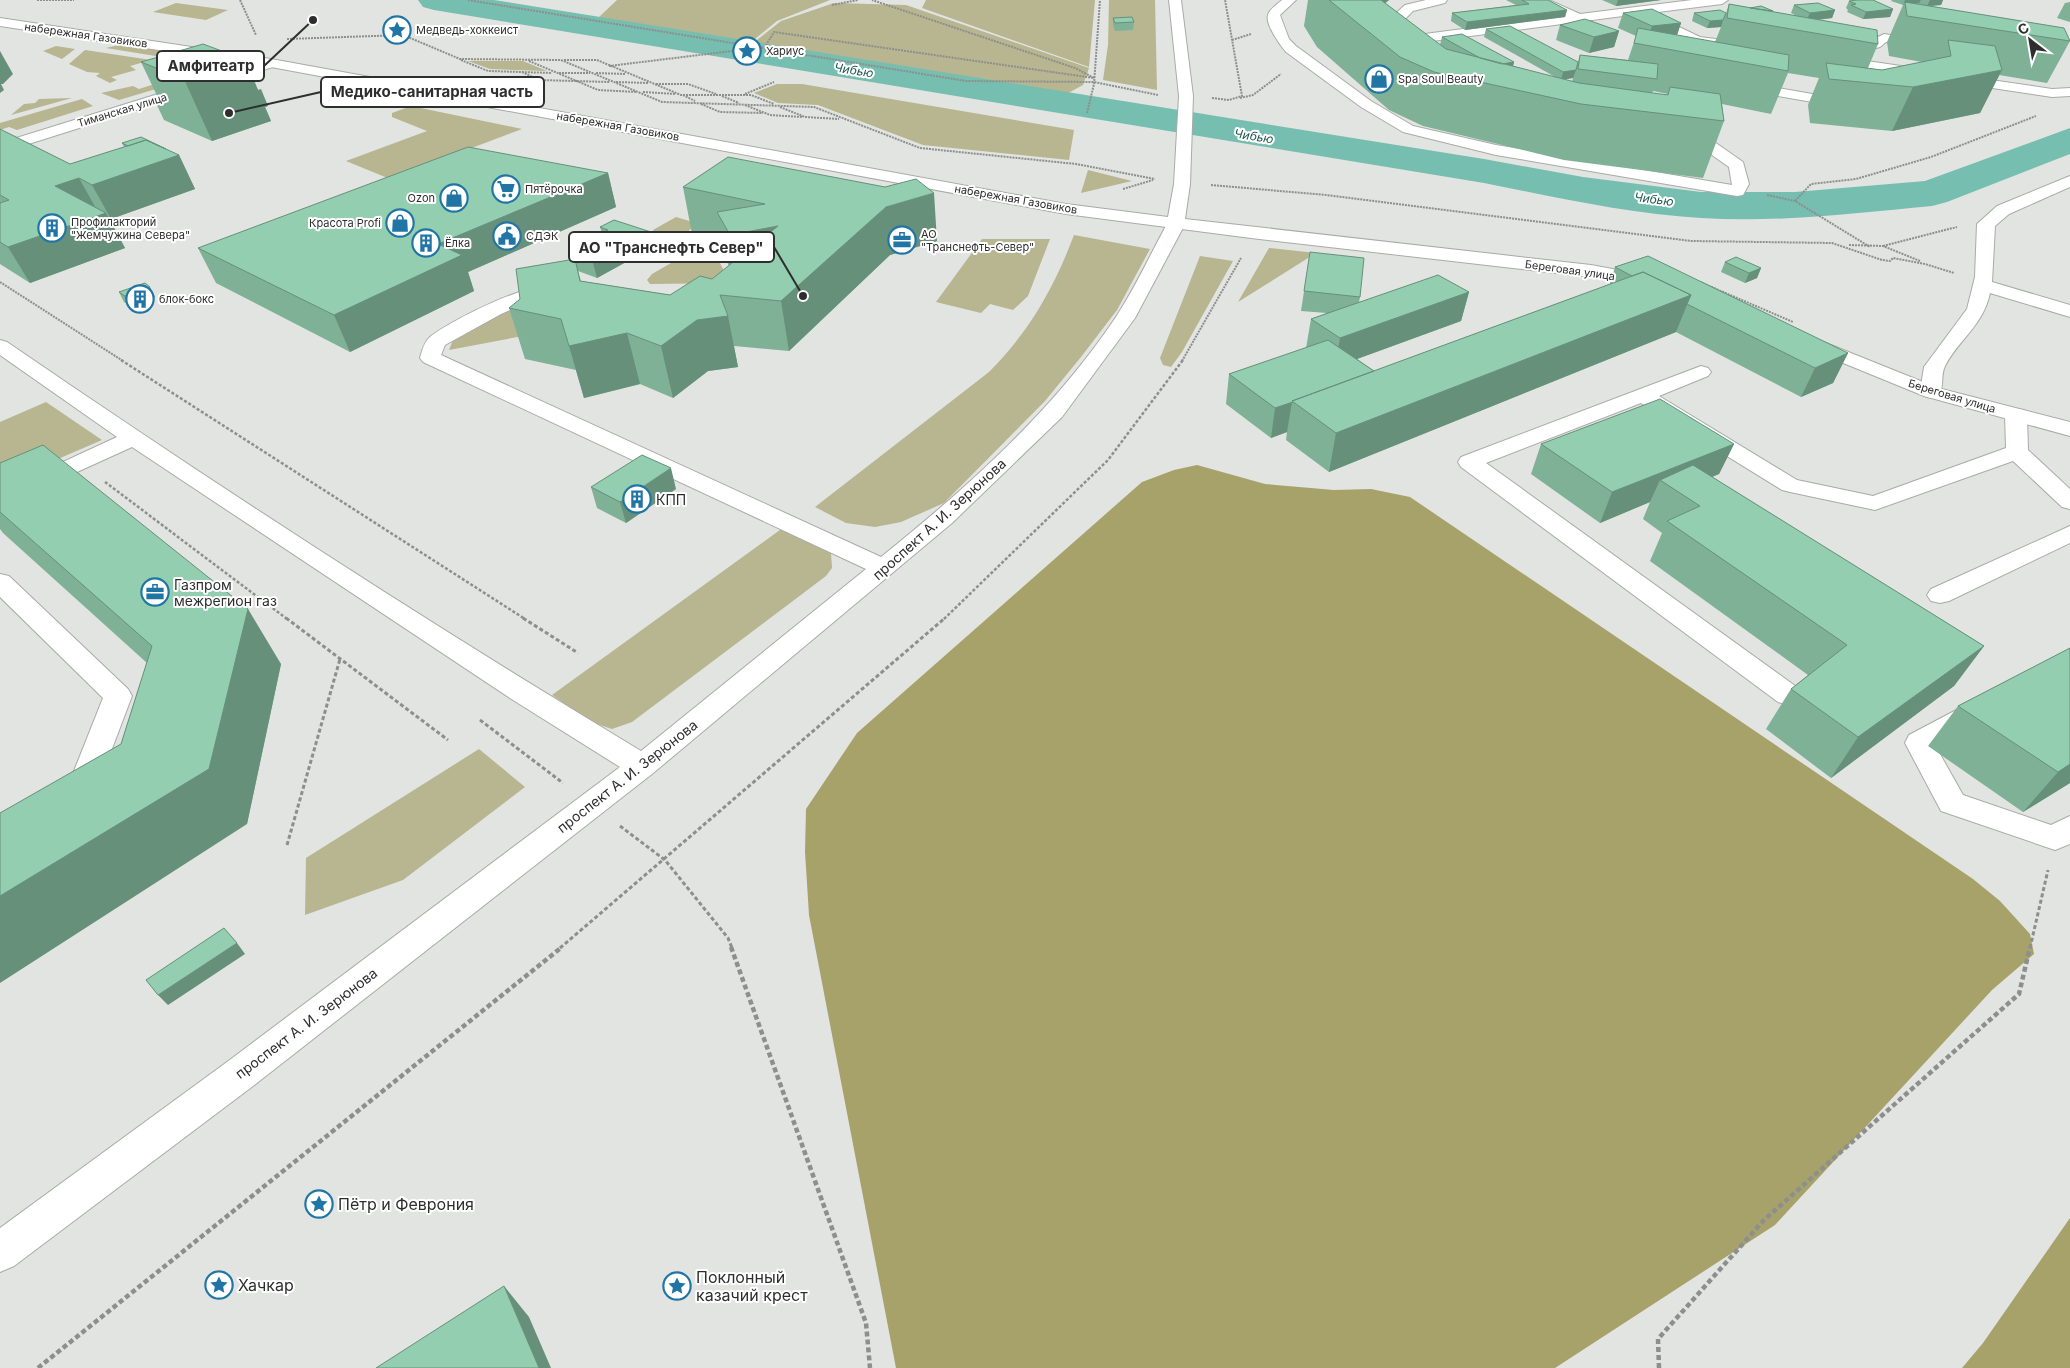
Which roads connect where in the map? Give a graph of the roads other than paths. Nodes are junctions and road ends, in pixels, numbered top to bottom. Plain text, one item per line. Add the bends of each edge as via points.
1 (1175, 0) edge
2 (1290, 0) edge
3 (1441, 0) edge
4 (1539, 0) edge
5 (1722, 0) edge
6 (1592, 3) dead end
7 (1636, 11) junction
8 (1614, 14) junction
9 (1578, 18) junction
10 (0, 22) edge
11 (1697, 41) junction
12 (1387, 42) junction
13 (1372, 44) edge
14 (1736, 45) edge
15 (1938, 46) edge
16 (1686, 53) edge
17 (1402, 59) edge
18 (272, 63) junction
19 (1920, 73) edge
20 (1938, 76) edge
21 (1731, 82) edge
22 (2070, 92) edge
23 (1864, 97) edge
24 (1660, 136) edge
25 (0, 148) edge
26 (2070, 181) edge
27 (1176, 224) junction
28 (1983, 281) junction
29 (1669, 286) edge
30 (579, 290) edge
31 (2070, 312) edge
32 (1785, 331) edge
33 (2, 348) edge
34 (1700, 372) dead end
35 (1931, 392) junction
36 (1643, 395) junction
37 (2016, 415) junction
38 (2065, 428) edge
39 (133, 438) junction
40 (2017, 452) junction
41 (0, 500) edge
42 (2070, 502) edge
43 (2070, 534) edge
44 (886, 568) junction
45 (0, 582) edge
46 (1940, 595) dead end
47 (1788, 694) dead end
48 (1994, 702) edge
49 (642, 766) junction
50 (50, 802) edge
51 (2063, 833) edge
52 (0, 1252) edge

1 - 27 main road, проспект А. И. Зерюнова via 1186,96 1182,184
2 - 24 main road via 1274,14 1283,40 1366,104 1408,129 1496,150 1737,191 1741,184 1737,165 1721,153 1707,144
3 - 12 main road via 1410,8 1388,28
4 - 9 main road
5 - 7 main road
6 - 8 main road
7 - 8 main road
7 - 11 main road
8 - 9 main road
9 - 12 main road
10 - 18 main road, набережная Газовиков
11 - 14 main road
11 - 16 main road
12 - 13 main road
12 - 17 main road via 1387,47
15 - 19 main road via 1884,38 1876,44 1847,52 1817,56 1901,75
18 - 25 main road, Тиманская улица
18 - 27 main road, набережная Газовиков via 1056,207
20 - 22 main road via 2052,93
21 - 23 main road via 1759,90 1835,102
26 - 28 main road via 1990,219 1986,224
27 - 29 main road, Береговая улица via 1591,271
27 - 44 main road, проспект А. И. Зерюнова via 1126,318 1054,412 944,518
28 - 31 main road
28 - 35 main road via 1977,310 1934,367
30 - 44 main road via 560,288 532,292 499,307 436,342 430,358
32 - 35 main road, Береговая улица via 1852,362
33 - 39 main road
34 - 36 main road
35 - 37 main road, Береговая улица
36 - 40 main road via 1790,485 1875,503
36 - 47 main road via 1469,462
37 - 38 main road, Береговая улица
37 - 40 main road
39 - 41 main road
39 - 49 main road
40 - 42 main road
43 - 46 main road
44 - 49 main road, проспект А. И. Зерюнова
45 - 50 main road via 118,696 84,783
48 - 51 main road via 1919,743 1952,803
49 - 52 main road, проспект А. И. Зерюнова via 240,1074

